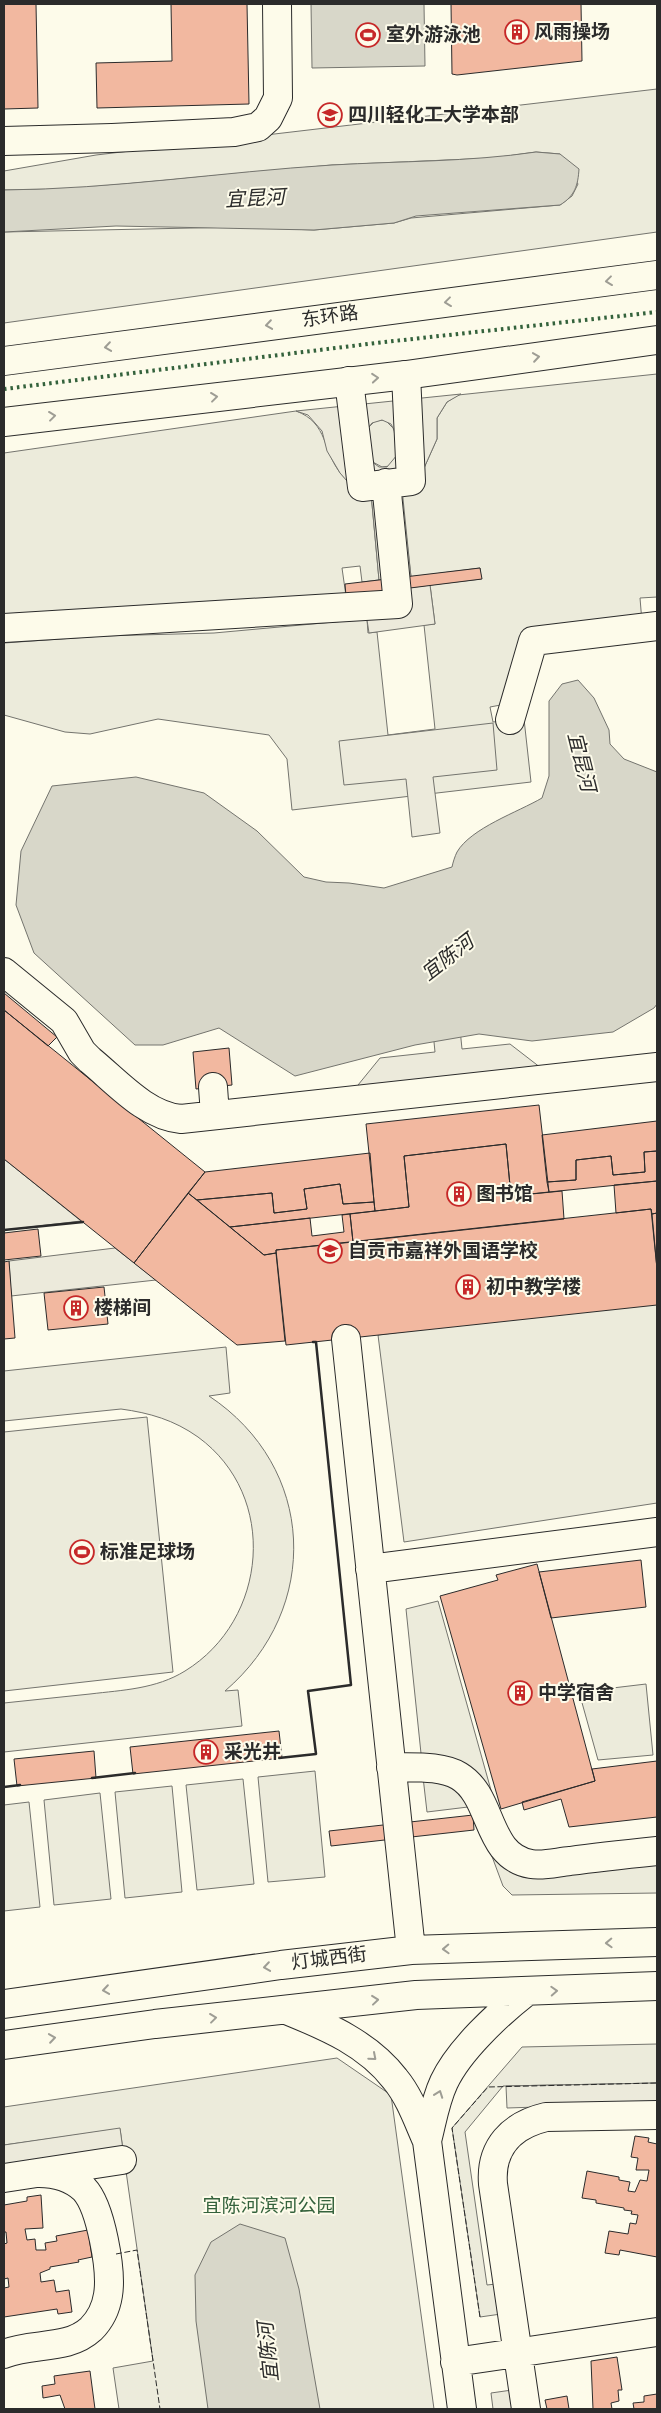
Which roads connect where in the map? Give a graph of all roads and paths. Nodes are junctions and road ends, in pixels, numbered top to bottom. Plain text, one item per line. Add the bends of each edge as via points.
1 (278, 4) edge
2 (4, 141) edge
3 (657, 275) edge
4 (657, 340) edge
5 (4, 361) edge
6 (406, 375) junction
7 (349, 381) junction
8 (4, 422) edge
9 (386, 483) junction
10 (657, 619) edge
11 (4, 628) edge
12 (510, 720) dead end
13 (4, 972) edge
14 (657, 1067) edge
15 (213, 1087) dead end
16 (215, 1115) junction
17 (346, 1338) dead end
18 (657, 1532) edge
19 (370, 1569) junction
20 (391, 1767) junction
21 (657, 1851) edge
22 (657, 1942) edge
23 (411, 1950) junction
24 (657, 1986) edge
25 (526, 1992) junction
26 (4, 2004) edge
27 (284, 2009) junction
28 (4, 2044) edge
29 (657, 2115) edge
30 (427, 2141) junction
31 (122, 2160) dead end
32 (38, 2173) junction
33 (4, 2178) edge
34 (657, 2332) edge
35 (8, 2352) edge
36 (518, 2353) junction
37 (455, 2362) junction
38 (462, 2409) edge
39 (526, 2409) edge

1 - 2 main road via 278,98 268,118 258,127 234,132
3 -> 5 main road, 东环路
6 -> 4 main road
7 -> 6 main road
6 - 9 main road via 411,481
8 -> 7 main road
7 - 9 main road via 362,487
9 - 11 main road via 398,604
10 - 12 main road via 533,641
13 - 16 main road via 64,1020 87,1056 150,1109 171,1118
14 - 16 main road
15 - 16 main road
17 - 19 main road
18 - 19 main road
19 - 20 main road
20 - 21 main road via 447,1771 459,1776 473,1787 498,1842 531,1864
20 - 23 main road
22 -> 23 main road, 灯城西街
23 -> 26 main road, 灯城西街
25 -> 24 main road
27 -> 25 main road via 416,1995
30 -> 25 main road via 444,2082 455,2065 498,2014
28 -> 27 main road
27 -> 30 main road via 348,2038 374,2056 396,2079
29 - 36 main road via 546,2117 519,2126 502,2144 492,2175
30 - 37 main road
31 - 32 main road
32 - 33 main road
32 - 35 main road via 55,2174 73,2181 85,2190 94,2204 102,2230 109,2278 108,2295 102,2314 83,2335 64,2343
34 - 36 main road
36 - 37 main road
36 - 39 main road
37 - 38 main road

